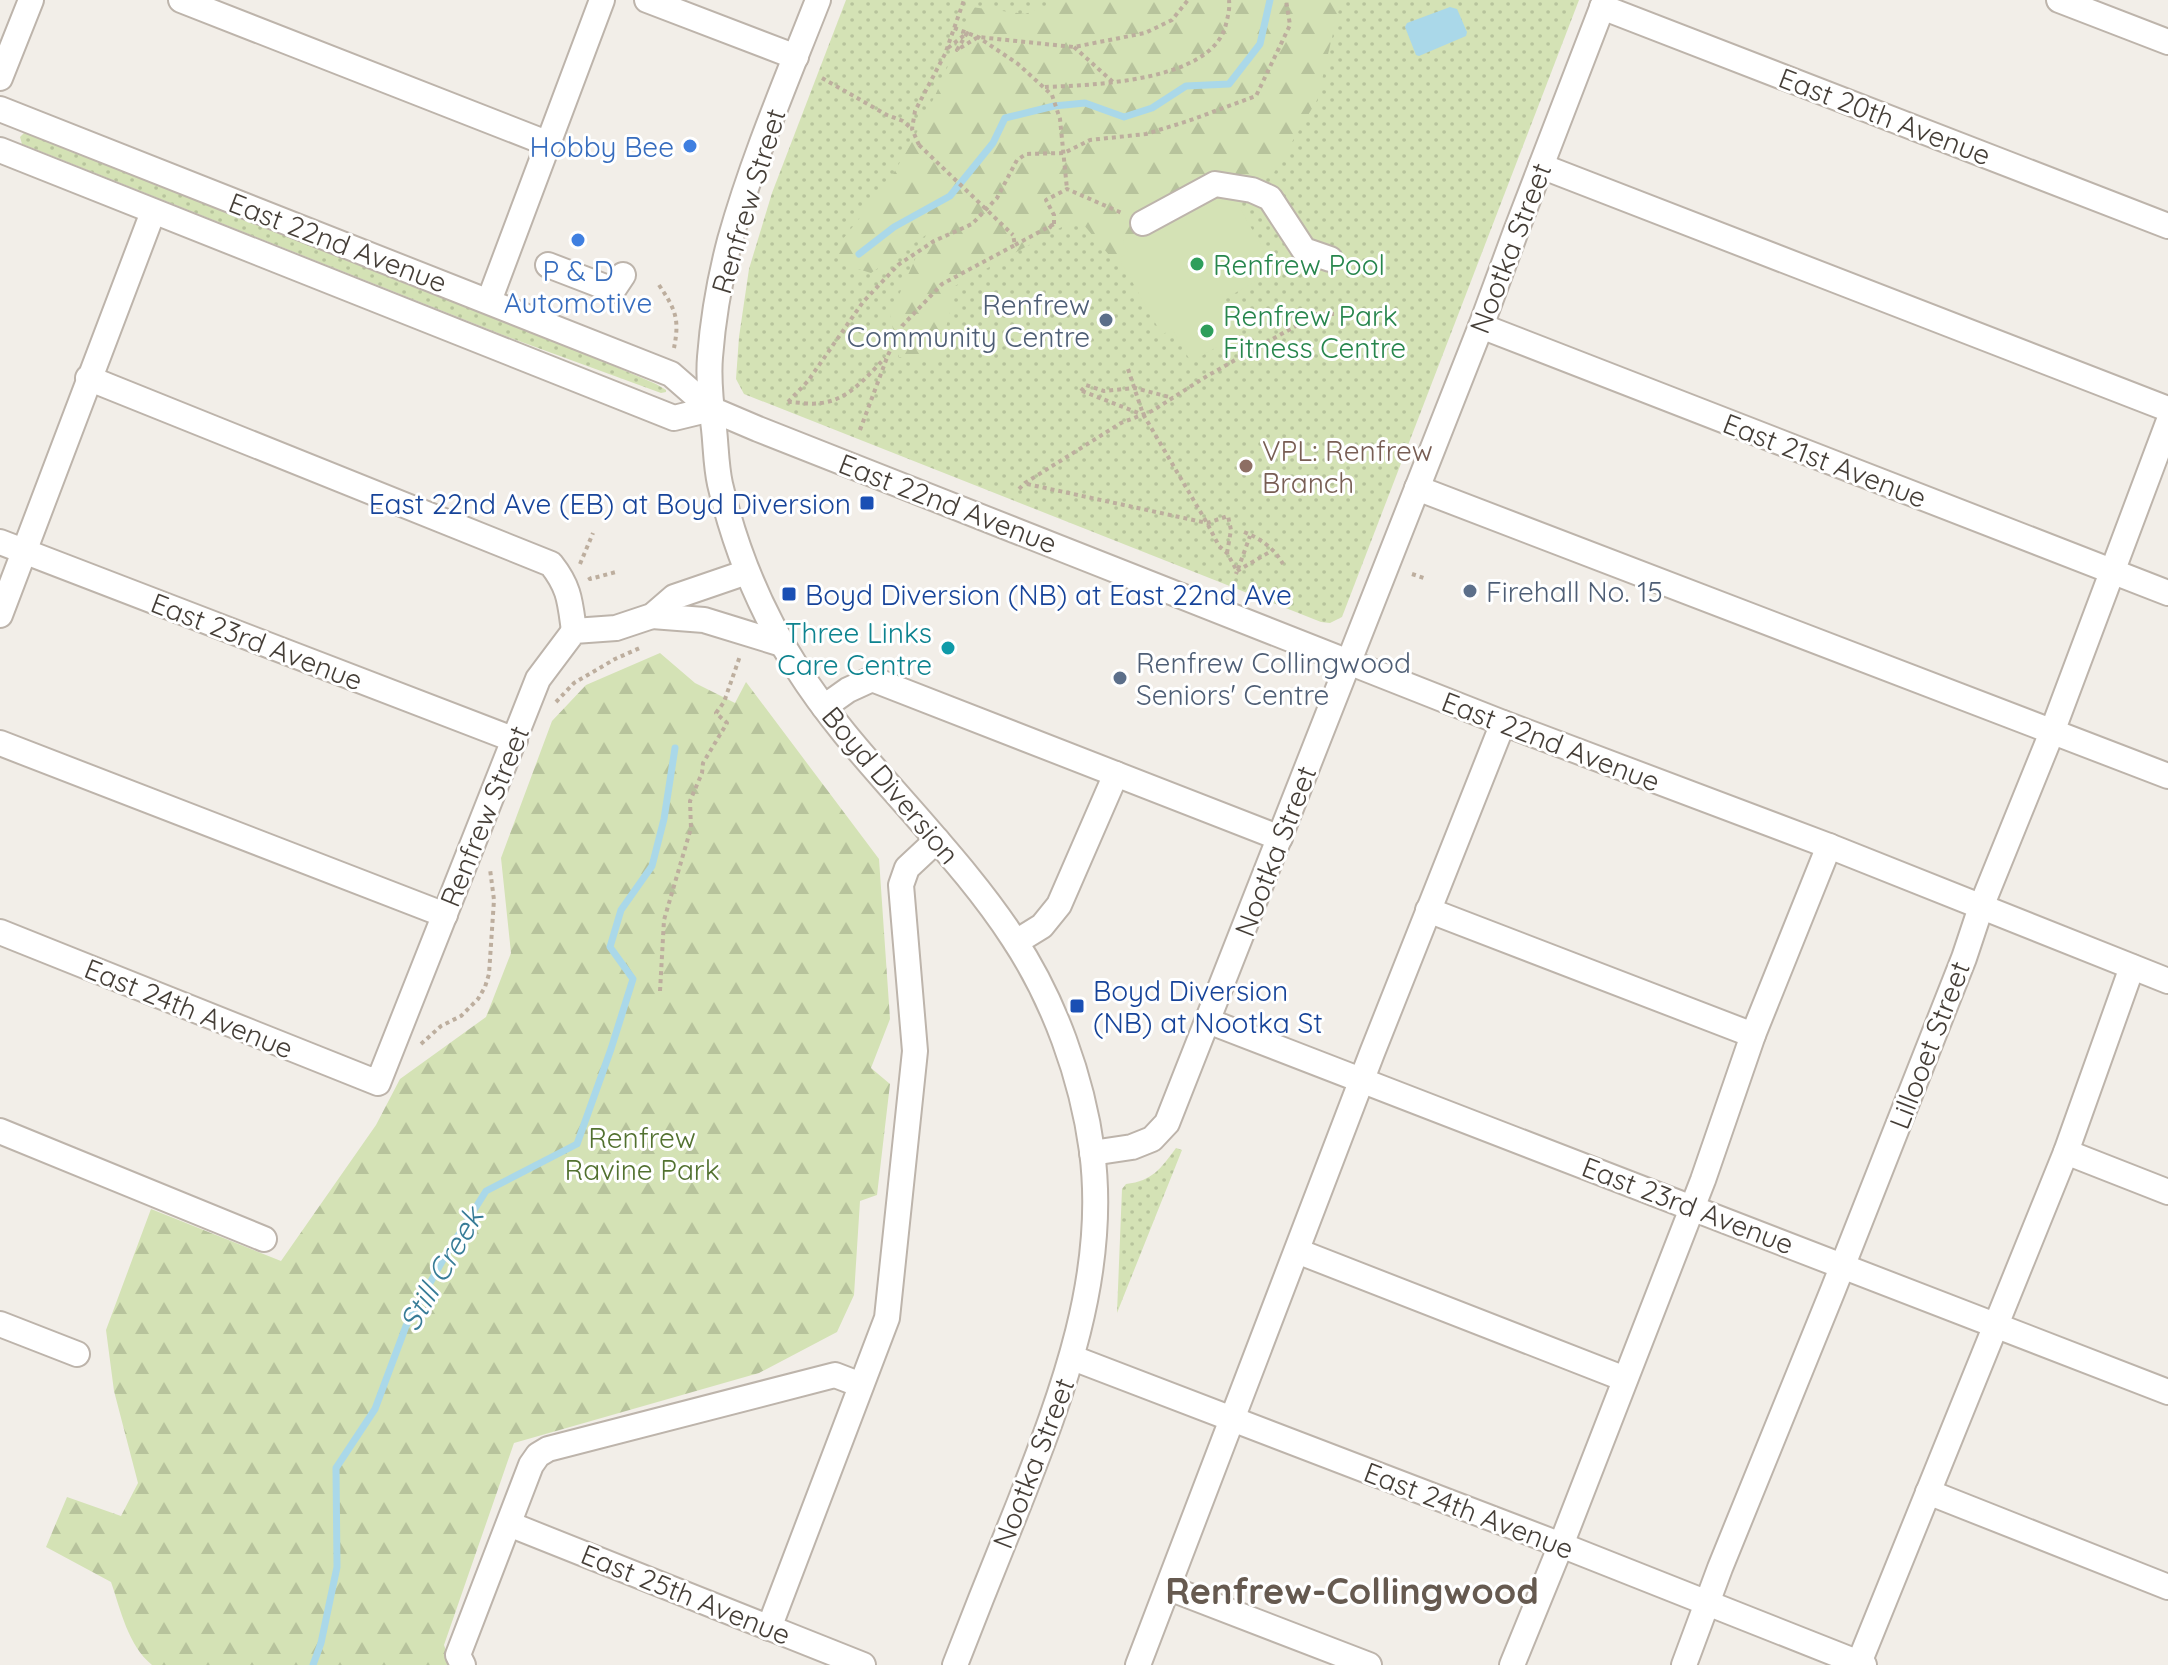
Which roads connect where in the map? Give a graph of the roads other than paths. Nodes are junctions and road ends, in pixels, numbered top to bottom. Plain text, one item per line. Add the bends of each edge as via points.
1 (31, 0) edge
2 (181, 0) edge
3 (602, 0) edge
4 (647, 0) edge
5 (818, 0) edge
6 (2059, 0) edge
7 (1604, 4) edge
8 (2168, 42) edge
9 (796, 57) junction
10 (0, 78) edge
11 (0, 109) edge
12 (549, 144) junction
13 (0, 150) edge
14 (1541, 166) junction
15 (153, 212) junction
16 (1143, 223) road end
17 (2168, 226) edge
18 (1330, 259) dead end
19 (548, 265) dead end
20 (623, 275) dead end
21 (489, 301) junction
22 (1481, 326) junction
23 (88, 378) junction
24 (711, 409) junction
25 (2168, 409) edge
26 (2168, 423) edge
27 (1417, 488) junction
28 (0, 542) edge
29 (25, 551) junction
30 (747, 572) junction
31 (2111, 572) junction
32 (2168, 593) edge
33 (0, 615) edge
34 (652, 616) junction
35 (574, 631) junction
36 (782, 644) junction
37 (1349, 662) junction
38 (824, 707) junction
39 (1503, 723) junction
40 (2052, 732) junction
41 (515, 740) junction
42 (0, 743) edge
43 (1116, 774) junction
44 (2168, 776) edge
45 (1280, 838) junction
46 (937, 840) junction
47 (1829, 846) junction
48 (1981, 907) junction
49 (1428, 910) junction
50 (445, 915) junction
51 (0, 932) edge
52 (1016, 942) junction
53 (2132, 967) junction
54 (2168, 981) edge
55 (1208, 1021) junction
56 (1753, 1035) junction
57 (1362, 1081) junction
58 (378, 1083) joint
59 (0, 1131) edge
60 (2066, 1152) junction
61 (1092, 1153) junction
62 (2168, 1192) edge
63 (1693, 1206) junction
64 (264, 1239) dead end
65 (1297, 1251) junction
66 (1843, 1265) junction
67 (0, 1324) edge
68 (1996, 1324) junction
69 (77, 1354) dead end
70 (1073, 1358) junction
71 (1625, 1379) junction
72 (861, 1385) junction
73 (2168, 1392) edge
74 (1231, 1419) junction
75 (1928, 1492) junction
76 (509, 1524) junction
77 (1561, 1545) junction
78 (2168, 1587) edge
79 (1169, 1588) junction
80 (1708, 1602) junction
81 (769, 1628) junction
82 (1861, 1664) edge
83 (463, 1665) edge
84 (863, 1665) edge
85 (955, 1665) edge
86 (1138, 1665) edge
87 (1369, 1665) edge
88 (1512, 1665) edge
89 (1684, 1665) edge

1 - 10 street
2 - 12 street
3 - 12 street
4 - 9 street
5 - 9 street, Renfrew Street
6 - 8 street
7 - 14 street, Nootka Street
7 - 17 street, East 20th Avenue
9 - 24 street, Renfrew Street via 730,240 709,360
11 - 21 street, East 22nd Avenue
12 - 21 street
13 - 15 street, East 22nd Avenue
14 - 22 street, Nootka Street
14 - 25 street
15 - 23 street
15 - 24 street, East 22nd Avenue via 674,418
16 - 18 street via 1215,184 1252,190 1270,198 1304,250
19 - 20 street via 613,290
21 - 24 street, East 22nd Avenue via 671,374
22 - 27 street, Nootka Street
22 - 31 street, East 21st Avenue
23 - 29 street
23 - 35 street via 551,564 569,593
24 - 30 street, Boyd Diversion via 719,481
24 - 37 street, East 22nd Avenue
26 - 31 street, Lillooet Street
27 - 37 street, Nootka Street
27 - 40 street
28 - 29 street, East 23rd Avenue
29 - 33 street
29 - 41 street, East 23rd Avenue
30 - 34 street via 674,597
30 - 36 street, Boyd Diversion
31 - 32 street, East 21st Avenue
31 - 40 street, Lillooet Street
34 - 35 street via 616,628
34 - 36 street via 704,620
35 - 41 street, Renfrew Street via 538,679
36 - 38 street, Boyd Diversion
37 - 39 street, East 22nd Avenue
37 - 45 street, Nootka Street
38 - 43 street via 872,679
38 - 46 street, Boyd Diversion
39 - 47 street, East 22nd Avenue
39 - 49 street
40 - 44 street
40 - 48 street, Lillooet Street
41 - 50 street, Renfrew Street
42 - 50 street
43 - 45 street
43 - 52 street via 1059,905 1042,926
45 - 55 street, Nootka Street
46 - 52 street, Boyd Diversion
46 - 72 street via 907,868 901,885 915,1051 887,1318
47 - 48 street, East 22nd Avenue
47 - 56 street
48 - 53 street, East 22nd Avenue
48 - 66 street, Lillooet Street
49 - 56 street
49 - 57 street
50 - 58 street, Renfrew Street
51 - 58 street, East 24th Avenue
52 - 61 street, Boyd Diversion via 1060,1031
53 - 54 street, East 22nd Avenue
53 - 60 street
55 - 57 street, East 23rd Avenue
55 - 61 street, Nootka Street via 1167,1123 1152,1139
56 - 63 street
57 - 63 street, East 23rd Avenue
57 - 65 street
59 - 64 street
60 - 62 street
60 - 68 street
61 - 70 street, Nootka Street via 1095,1227
63 - 66 street, East 23rd Avenue
63 - 71 street
65 - 71 street
65 - 74 street
66 - 68 street, East 23rd Avenue
66 - 80 street, Lillooet Street
67 - 69 street
68 - 73 street, East 23rd Avenue
68 - 75 street
70 - 74 street, East 24th Avenue
70 - 85 street, Nootka Street
71 - 77 street
72 - 76 street via 835,1375 548,1449 531,1465
72 - 81 street
74 - 77 street, East 24th Avenue
74 - 79 street
75 - 78 street
75 - 82 street
76 - 81 street, East 25th Avenue
76 - 83 street via 458,1655
77 - 80 street, East 24th Avenue
77 - 88 street
79 - 86 street
79 - 87 street
80 - 82 street, East 24th Avenue
80 - 89 street, Lillooet Street
81 - 84 street, East 25th Avenue

